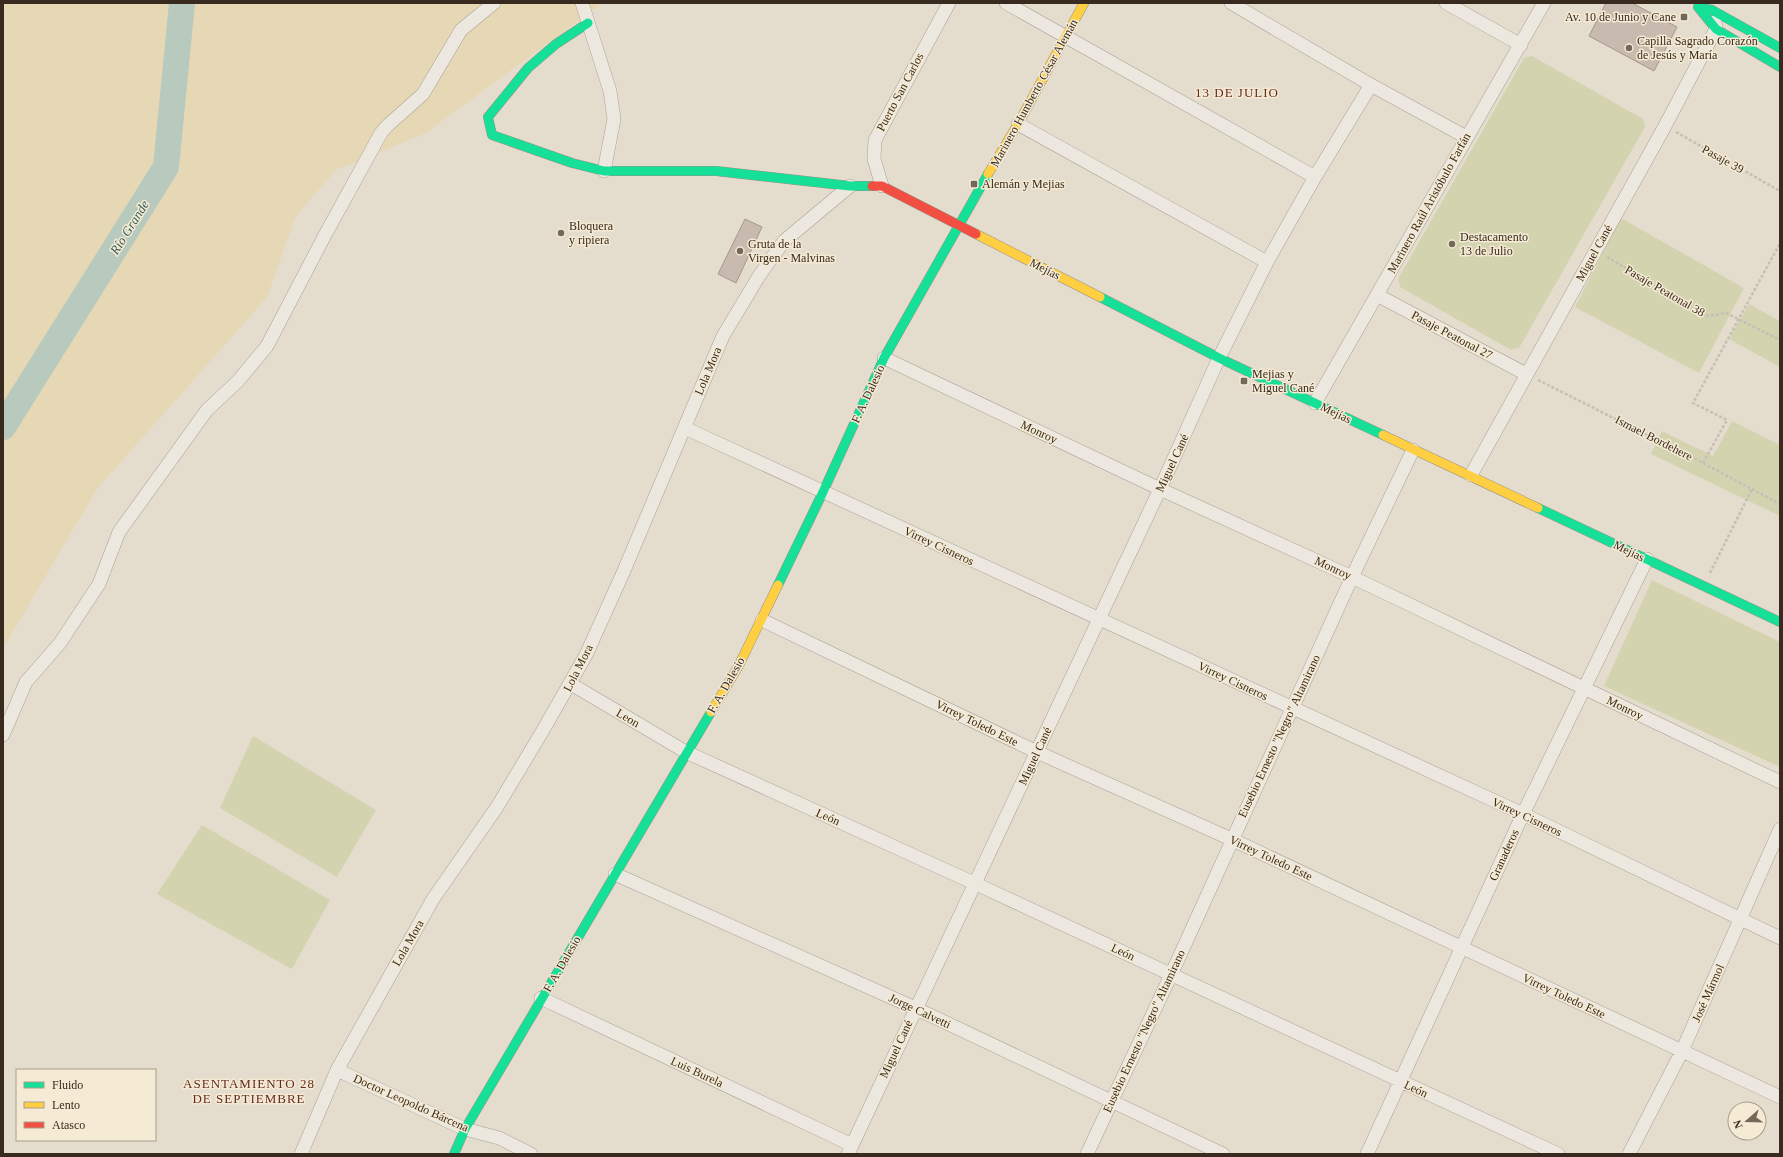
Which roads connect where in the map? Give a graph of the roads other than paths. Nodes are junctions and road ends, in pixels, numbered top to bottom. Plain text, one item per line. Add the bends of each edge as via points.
1 (494, 3) edge
2 (582, 3) edge
3 (949, 3) edge
4 (1006, 3) edge
5 (1084, 3) edge
6 (1231, 3) edge
7 (1446, 3) edge
8 (1544, 3) edge
9 (1695, 5) edge
10 (1714, 6) edge
11 (588, 23) junction
12 (1716, 29) junction
13 (1065, 37) junction
14 (1521, 45) junction
15 (1780, 48) edge
16 (1780, 66) edge
17 (1371, 84) junction
18 (1018, 124) junction
19 (1466, 137) junction
20 (604, 171) junction
21 (1315, 177) junction
22 (850, 186) junction
23 (882, 186) junction
24 (958, 225) junction
25 (1267, 262) junction
26 (1378, 295) junction
27 (884, 358) junction
28 (1219, 358) junction
29 (1526, 374) junction
30 (1315, 402) junction
31 (684, 428) junction
32 (1413, 450) junction
33 (1471, 475) junction
34 (1160, 489) junction
35 (823, 492) junction
36 (1647, 559) junction
37 (1352, 577) junction
38 (762, 620) junction
39 (1099, 620) junction
40 (1780, 622) edge
41 (571, 684) junction
42 (1583, 688) junction
43 (1292, 708) junction
44 (3, 735) edge
45 (686, 752) junction
46 (1037, 752) junction
47 (1780, 782) edge
48 (1523, 814) junction
49 (1780, 829) edge
50 (1231, 839) junction
51 (615, 874) junction
52 (974, 883) junction
53 (1740, 920) junction
54 (1780, 938) edge
55 (1460, 948) junction
56 (1171, 975) junction
57 (541, 998) junction
58 (915, 1008) junction
59 (1682, 1051) junction
60 (337, 1070) junction
61 (1401, 1082) junction
62 (1780, 1097) edge
63 (1111, 1101) junction
64 (465, 1129) junction
65 (850, 1149) edge
66 (301, 1154) edge
67 (454, 1154) edge
68 (530, 1154) edge
69 (1087, 1154) edge
70 (1223, 1154) edge
71 (1367, 1154) edge
72 (1558, 1154) edge
73 (1629, 1154) edge

1 - 44 street via 461,30 423,94 381,133 267,346 238,381 207,410 119,532 99,584 60,643 26,682
2 - 11 street
3 - 23 street, Puerto San Carlos via 875,140 874,159
4 - 13 street
5 - 13 street, Marinero Humberto César Alemán
6 - 17 street
7 - 14 street
8 - 14 street, Marinero Raúl Aristóbulo Farfán
9 - 10 street
9 - 12 street
10 - 12 street
10 - 15 street
11 - 20 street via 610,91 614,119
11 - 20 street, Mejías via 556,44 528,68 488,117 492,135 572,163
12 - 16 street
12 - 29 street, Miguel Cané via 1665,126
13 - 18 street, Marinero Humberto César Alemán
13 - 21 street
14 - 19 street, Marinero Raúl Aristóbulo Farfán
17 - 19 street
17 - 21 street, Miguel Cané
18 - 24 street, Marinero Humberto César Alemán
18 - 25 street
19 - 26 street, Marinero Raúl Aristóbulo Farfán
20 - 22 street, Mejías via 716,171
21 - 25 street, Miguel Cané
22 - 23 street, Mejías
22 - 31 street, Lola Mora via 784,241 759,276 723,336
23 - 24 street, Mejías
24 - 27 street, F. A. Dalesio
24 - 28 street, Mejías
25 - 28 street, Miguel Cané
26 - 29 street, Pasaje Peatonal 27
26 - 30 street, Marinero Raúl Aristóbulo Farfán
27 - 34 street, Monroy
27 - 35 street, F. A. Dalesio
28 - 30 street, Mejías
28 - 34 street, Miguel Cané
29 - 33 street, Miguel Cané
30 - 32 street, Mejías
31 - 35 street, Virrey Cisneros
31 - 41 street, Lola Mora via 623,573
32 - 33 street, Mejías
32 - 37 street, Eusebio Ernesto "Negro" Altamirano
33 - 36 street, Mejías
34 - 37 street, Monroy
34 - 39 street, Miguel Cané
35 - 38 street, F. A. Dalesio
35 - 39 street, Virrey Cisneros
36 - 40 street, Mejías
36 - 42 street, Granaderos
37 - 42 street, Monroy
37 - 43 street, Eusebio Ernesto "Negro" Altamirano
38 - 45 street, F. A. Dalesio via 738,667
38 - 46 street, Virrey Toledo Este
39 - 43 street, Virrey Cisneros
39 - 46 street, Miguel Cané
41 - 45 street, Leon
41 - 60 street, Lola Mora via 497,807 433,899
42 - 47 street, Monroy
42 - 48 street, Granaderos
43 - 48 street, Virrey Cisneros
43 - 50 street, Eusebio Ernesto "Negro" Altamirano
45 - 51 street, F. A. Dalesio
45 - 52 street, León
46 - 50 street, Virrey Toledo Este
46 - 52 street, Miguel Cané
48 - 53 street, Virrey Cisneros
48 - 55 street, Granaderos
49 - 53 street, José Mármol
50 - 55 street, Virrey Toledo Este
50 - 56 street, Eusebio Ernesto "Negro" Altamirano
51 - 57 street, F. A. Dalesio
51 - 58 street, Jorge Calvetti
52 - 56 street, León
52 - 58 street, Miguel Cané
53 - 54 street, Virrey Cisneros
53 - 59 street, José Mármol
55 - 59 street, Virrey Toledo Este
55 - 61 street, Granaderos
56 - 61 street, León
56 - 63 street, Eusebio Ernesto "Negro" Altamirano
57 - 64 street, F. A. Dalesio
57 - 65 street, Luis Burela
58 - 63 street, Jorge Calvetti
58 - 65 street, Miguel Cané
59 - 62 street, Virrey Toledo Este
59 - 73 street, José Mármol
60 - 64 street, Doctor Leopoldo Bárcena
60 - 66 street, Lola Mora
61 - 71 street, Granaderos
61 - 72 street, León
63 - 69 street, Eusebio Ernesto "Negro" Altamirano
63 - 70 street, Jorge Calvetti
64 - 67 street, F. A. Dalesio
64 - 68 street, Doctor Leopoldo Bárcena via 499,1138

